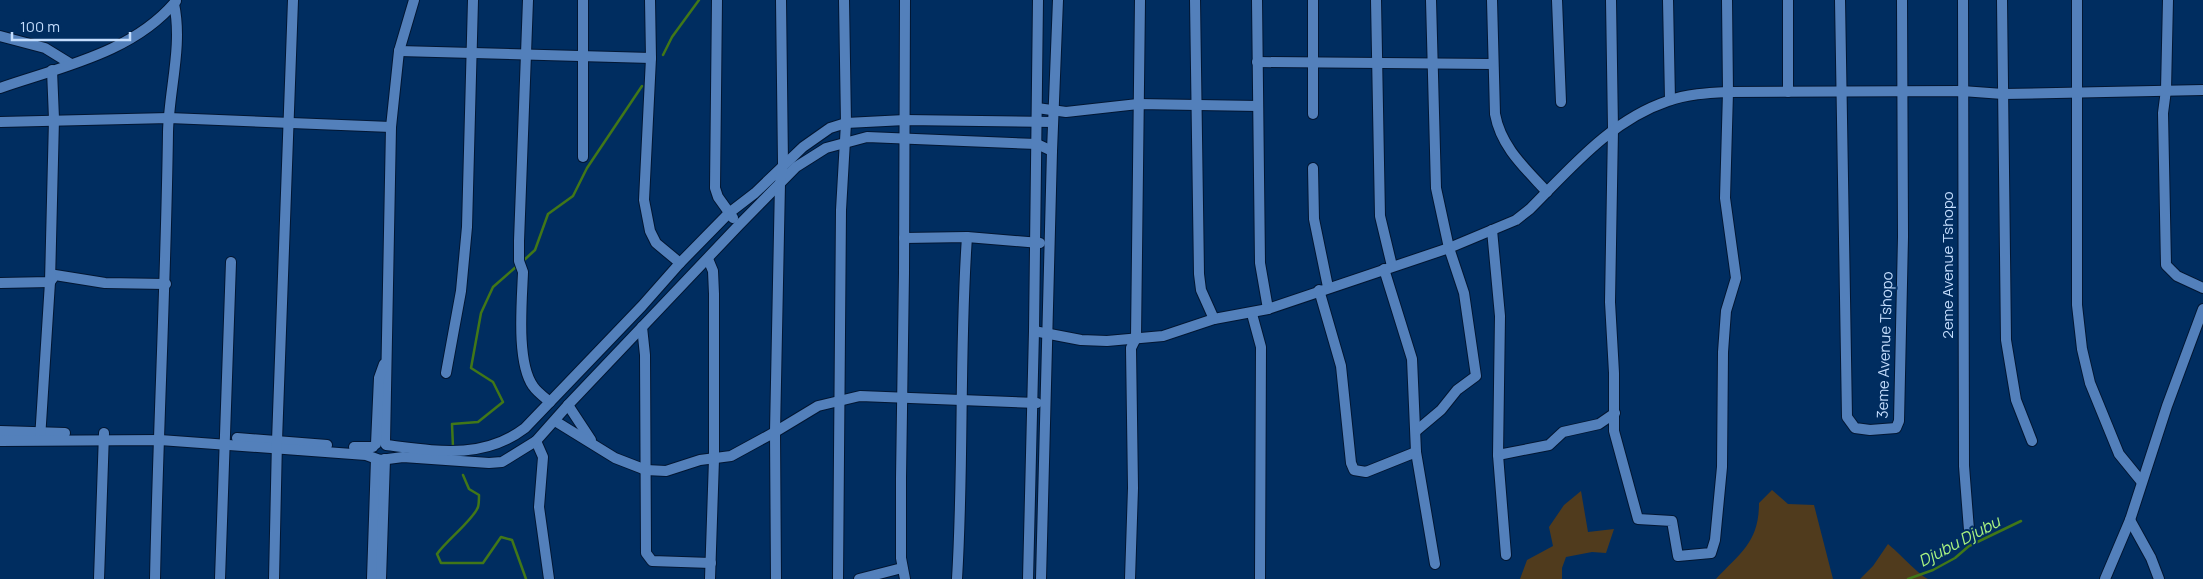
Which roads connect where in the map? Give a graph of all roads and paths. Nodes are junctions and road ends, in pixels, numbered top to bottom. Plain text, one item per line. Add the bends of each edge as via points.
1 (293, 0) edge
2 (414, 0) edge
3 (473, 0) edge
4 (528, 0) edge
5 (583, 0) edge
6 (650, 0) edge
7 (717, 0) edge
8 (781, 0) edge
9 (844, 0) edge
10 (905, 0) edge
11 (1038, 0) edge
12 (1058, 0) edge
13 (1140, 0) edge
14 (1195, 0) edge
15 (1257, 0) edge
16 (1313, 0) edge
17 (1376, 0) edge
18 (1431, 0) edge
19 (1492, 0) edge
20 (1557, 0) edge
21 (1611, 0) edge
22 (1668, 0) edge
23 (1726, 0) edge
24 (1788, 0) edge
25 (1840, 0) edge
26 (1902, 0) edge
27 (1963, 0) edge
28 (2002, 0) edge
29 (2078, 0) edge
30 (2168, 0) edge
31 (175, 2) edge
32 (0, 36) edge
33 (399, 51) junction
34 (471, 53) junction
35 (527, 54) junction
36 (583, 58) junction
37 (650, 58) junction
38 (1257, 62) junction
39 (1313, 62) junction
40 (1377, 63) junction
41 (1432, 63) junction
42 (71, 64) junction
43 (1493, 64) junction
44 (52, 70) junction
45 (0, 88) edge
46 (2166, 90) junction
47 (2203, 90) edge
48 (1962, 91) junction
49 (1728, 92) junction
50 (1788, 92) junction
51 (1842, 92) junction
52 (1904, 92) junction
53 (2078, 92) junction
54 (2003, 94) junction
55 (1670, 100) junction
56 (1561, 102) dead end
57 (1138, 104) junction
58 (1196, 105) junction
59 (1258, 106) junction
60 (1037, 108) junction
61 (1055, 111) junction
62 (1313, 114) dead end
63 (169, 118) junction
64 (54, 119) junction
65 (905, 120) junction
66 (0, 122) edge
67 (1037, 122) junction
68 (1053, 122) junction
69 (846, 123) junction
70 (288, 124) junction
71 (391, 127) junction
72 (1613, 129) junction
73 (905, 139) junction
74 (845, 142) junction
75 (1037, 144) junction
76 (1052, 151) junction
77 (583, 157) dead end
78 (783, 164) junction
79 (1313, 168) dead end
80 (780, 183) junction
81 (1547, 192) junction
82 (729, 213) junction
83 (739, 224) junction
84 (1492, 230) junction
85 (967, 237) junction
86 (904, 238) junction
87 (1035, 242) junction
88 (1051, 244) junction
89 (1449, 248) junction
90 (708, 259) junction
91 (231, 262) dead end
92 (680, 263) junction
93 (1388, 267) junction
94 (50, 282) junction
95 (0, 283) edge
96 (166, 284) junction
97 (2203, 288) edge
98 (1323, 289) junction
99 (1268, 309) junction
100 (2203, 309) edge
101 (1252, 314) junction
102 (1214, 319) junction
103 (642, 327) junction
104 (1034, 332) junction
105 (1049, 332) junction
106 (1136, 338) junction
107 (446, 373) dead end
108 (902, 397) junction
109 (839, 400) junction
110 (963, 400) junction
111 (550, 402) junction
112 (1032, 403) junction
113 (1046, 404) junction
114 (568, 405) junction
115 (1615, 413) junction
116 (555, 421) junction
117 (0, 431) edge
118 (775, 432) junction
119 (1416, 432) junction
120 (40, 436) junction
121 (104, 436) junction
122 (160, 438) junction
123 (223, 440) junction
124 (0, 441) edge
125 (2032, 441) dead end
126 (536, 442) junction
127 (593, 443) junction
128 (276, 444) junction
129 (380, 451) junction
130 (1416, 452) junction
131 (1498, 455) junction
132 (714, 459) junction
133 (646, 470) junction
134 (2142, 482) junction
135 (2130, 520) junction
136 (1968, 530) dead end
137 (1506, 555) dead end
138 (710, 562) junction
139 (1434, 564) dead end
140 (902, 568) junction
141 (99, 579) edge
142 (154, 579) edge
143 (220, 579) edge
144 (274, 579) edge
145 (372, 579) edge
146 (381, 579) edge
147 (549, 579) edge
148 (710, 579) edge
149 (776, 579) edge
150 (838, 579) edge
151 (859, 579) edge
152 (905, 579) edge
153 (957, 579) edge
154 (1028, 579) edge
155 (1041, 579) edge
156 (1130, 579) edge
157 (1260, 579) edge
158 (2105, 579) edge
159 (2159, 579) edge

1 - 70 street
2 - 33 street
3 - 34 street
4 - 35 street
5 - 36 street
6 - 37 street
7 - 82 street via 715,188
8 - 78 street
9 - 69 street
10 - 65 street
11 - 60 street
12 - 61 street
13 - 57 street
14 - 58 street
15 - 38 street
16 - 39 street
17 - 40 street
18 - 41 street
19 - 43 street
20 - 56 street
21 - 72 street
22 - 55 street
23 - 49 street
24 - 50 street
25 - 51 street, 3eme Avenue Tshopo
26 - 52 street, 3eme Avenue Tshopo
27 - 48 street, 2eme Avenue Tshopo
28 - 54 street
29 - 53 street
30 - 46 street
31 - 42 street via 142,32 114,48
31 - 63 street via 177,42
32 - 42 street via 45,48
33 - 34 street
33 - 71 street
34 - 35 street
34 - 107 street via 467,227 461,291
35 - 36 street
35 - 111 street via 520,263 522,348 533,386
36 - 37 street
36 - 77 street
37 - 92 street via 646,214 656,243
38 - 39 street
38 - 59 street
39 - 40 street
39 - 62 street
40 - 41 street
40 - 93 street via 1380,216
41 - 43 street
41 - 89 street via 1436,188
42 - 44 street
43 - 81 street via 1497,128 1510,151
44 - 45 street
44 - 64 street
46 - 47 street
46 - 53 street
46 - 97 street via 2163,113 2166,265 2177,276
48 - 52 street
48 - 54 street
48 - 136 street, 2eme Avenue Tshopo via 1964,466
49 - 50 street
49 - 55 street
49 - 115 street via 1725,198 1736,278 1726,311 1722,352 1722,467 1711,553 1678,556 1672,521 1638,518 1614,432
50 - 51 street
51 - 52 street
51 - 52 street, 3eme Avenue Tshopo via 1847,417 1854,428 1870,430 1896,428 1899,421
53 - 54 street
53 - 134 street via 2077,305 2082,349 2090,382 2119,454
54 - 125 street via 2006,340 2016,400
55 - 72 street via 1644,110
57 - 58 street
57 - 61 street
57 - 106 street
58 - 59 street
58 - 102 street via 1199,274 1201,290
59 - 99 street via 1260,263
60 - 61 street
60 - 67 street
61 - 68 street
63 - 64 street
63 - 70 street
63 - 96 street
64 - 66 street
64 - 94 street
65 - 67 street
65 - 69 street
65 - 73 street
67 - 68 street
67 - 75 street
68 - 76 street
69 - 74 street
69 - 78 street via 830,128
70 - 71 street
70 - 128 street
71 - 129 street via 387,356
72 - 81 street
72 - 115 street via 1610,302
73 - 74 street via 867,137
73 - 75 street
73 - 86 street
74 - 80 street via 814,154
74 - 109 street
75 - 76 street
75 - 87 street
76 - 88 street
78 - 80 street
78 - 82 street via 755,193
79 - 98 street via 1314,218
80 - 83 street
80 - 118 street
81 - 84 street via 1516,220
82 - 83 street
82 - 92 street
83 - 90 street
84 - 89 street
84 - 131 street via 1500,316
85 - 86 street
85 - 87 street
85 - 110 street via 962,317
86 - 108 street
87 - 88 street
87 - 104 street
88 - 105 street
89 - 93 street
89 - 119 street via 1464,293 1476,376 1457,390 1441,410
90 - 103 street
90 - 132 street via 713,271 714,294
91 - 123 street
92 - 111 street
93 - 98 street
93 - 119 street via 1412,358
94 - 95 street
94 - 96 street via 55,275 105,283
94 - 120 street
96 - 122 street
98 - 99 street
98 - 130 street via 1341,366 1354,470 1366,472
99 - 101 street
100 - 134 street
101 - 102 street
101 - 157 street via 1261,346
102 - 106 street via 1163,336
103 - 114 street
103 - 133 street
104 - 105 street
104 - 112 street
105 - 106 street via 1081,340
105 - 113 street
106 - 156 street via 1131,348 1133,488
108 - 109 street via 860,396
108 - 110 street
108 - 140 street
109 - 118 street via 818,406
109 - 150 street
110 - 112 street
110 - 153 street
111 - 129 street via 525,428 494,446 472,451
112 - 113 street
112 - 154 street
113 - 155 street
114 - 116 street
114 - 127 street
115 - 131 street via 1599,424 1563,432 1549,445
116 - 126 street
116 - 127 street
117 - 120 street
118 - 132 street via 731,456
118 - 149 street
119 - 130 street
120 - 121 street
120 - 124 street
121 - 122 street
121 - 141 street
122 - 123 street
122 - 142 street
123 - 128 street
123 - 143 street
126 - 129 street via 502,462
126 - 147 street via 543,457 539,507
127 - 133 street via 615,458
128 - 129 street
128 - 144 street
129 - 145 street
129 - 146 street
130 - 139 street
131 - 137 street
132 - 133 street via 666,471
132 - 138 street
133 - 138 street via 648,558 652,561
134 - 135 street
135 - 158 street
135 - 159 street
138 - 148 street
140 - 151 street
140 - 152 street

